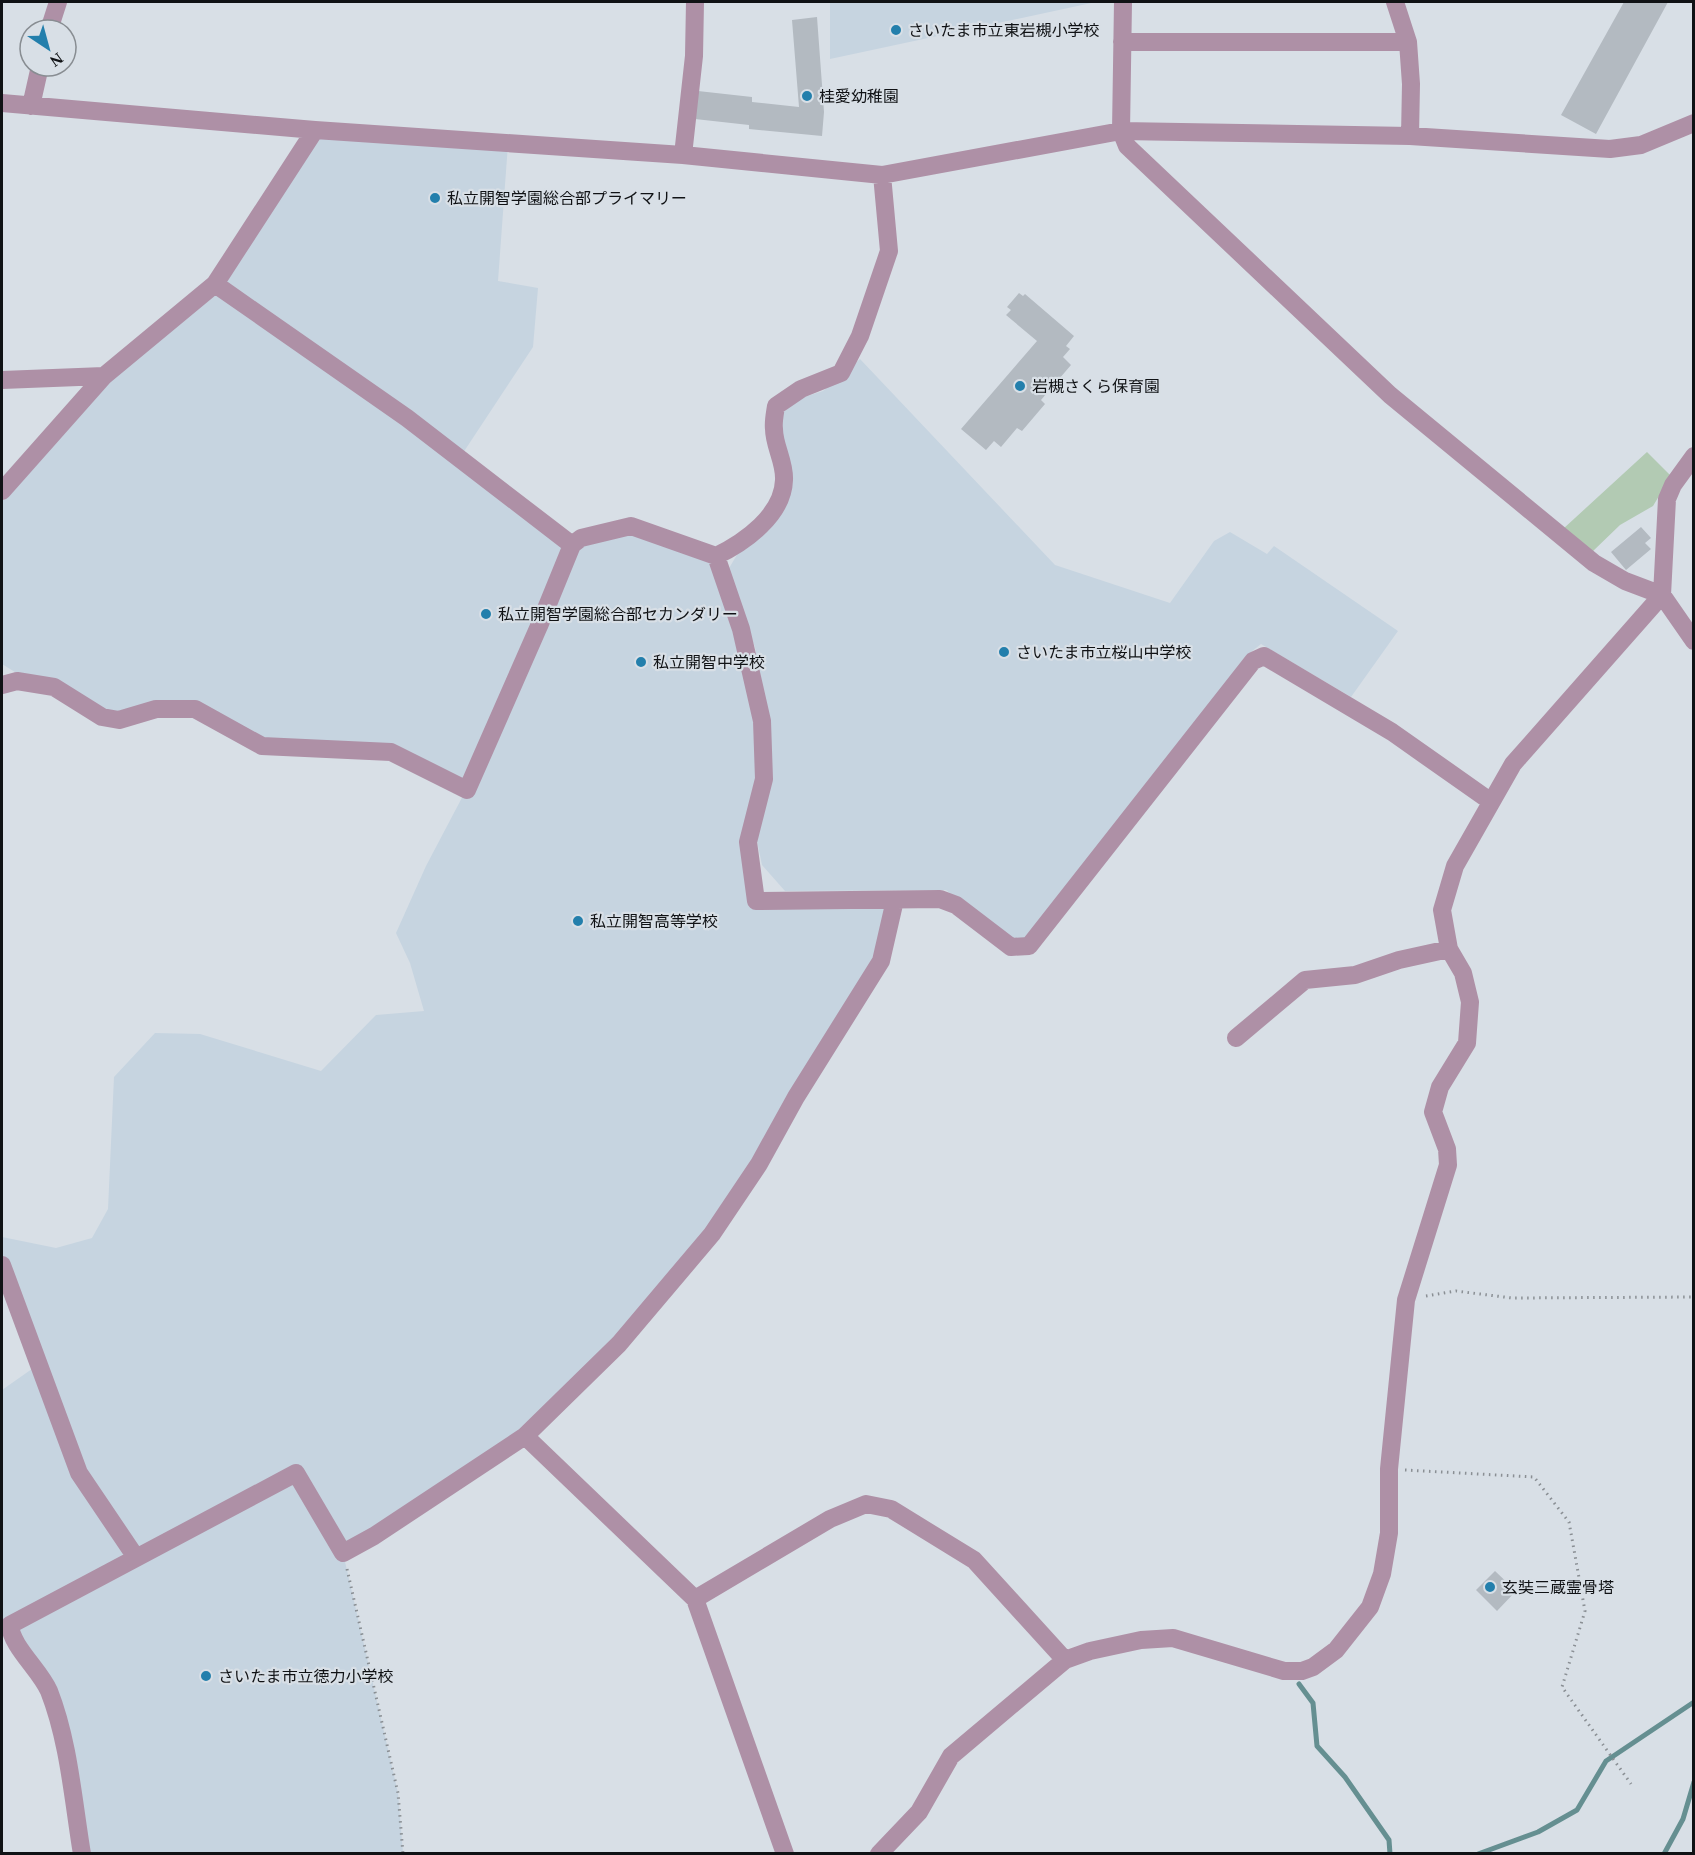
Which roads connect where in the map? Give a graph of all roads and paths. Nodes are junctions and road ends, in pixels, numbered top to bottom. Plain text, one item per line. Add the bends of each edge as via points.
1 (58, 2) edge
2 (695, 2) edge
3 (1123, 2) edge
4 (1395, 2) edge
5 (53, 18) edge
6 (1122, 42) junction
7 (1408, 42) junction
8 (37, 78) edge
9 (2, 103) edge
10 (31, 106) junction
11 (1694, 123) edge
12 (315, 130) junction
13 (1121, 131) junction
14 (1410, 136) junction
15 (683, 155) junction
16 (882, 175) junction
17 (215, 284) junction
18 (104, 376) junction
19 (2, 380) edge
20 (1694, 456) edge
21 (2, 491) edge
22 (572, 544) junction
23 (716, 556) junction
24 (1662, 595) junction
25 (1694, 641) edge
26 (2, 685) edge
27 (1490, 801) junction
28 (895, 900) junction
29 (1449, 949) junction
30 (1236, 1038) dead end
31 (2, 1264) edge
32 (1694, 1297) edge
33 (1406, 1300) junction
34 (525, 1436) junction
35 (1389, 1468) junction
36 (343, 1553) junction
37 (135, 1556) junction
38 (695, 1599) junction
39 (1065, 1660) junction
40 (1631, 1784) dead end
41 (82, 1854) edge
42 (403, 1854) edge
43 (784, 1854) edge
44 (879, 1854) edge

1 - 5 street
2 - 15 street via 694,56
3 - 6 street
4 - 7 street
6 - 7 street
6 - 13 street
7 - 14 street
8 - 10 street
9 - 10 street
10 - 12 street
11 - 14 street via 1641,145 1610,149
12 - 15 street
12 - 17 street
13 - 14 street
13 - 16 street
13 - 24 street via 1127,146 1390,395 1594,563 1625,581
15 - 16 street
16 - 23 street via 889,251 860,336 841,373 801,389 776,406 773,431 784,480 779,505 739,545
17 - 18 street
17 - 22 street via 407,418
18 - 19 street
18 - 21 street
20 - 24 street via 1667,499
22 - 23 street via 581,538 631,526
22 - 26 street via 467,790 391,752 262,746 195,709 156,709 119,720 102,717 54,687 16,681
23 - 28 street via 741,629 762,722 764,778 748,842 756,901
24 - 25 street
24 - 27 street via 1513,764
27 - 28 street via 1392,732 1264,656 1253,661 1029,946 1011,947 956,905 940,899
27 - 29 street via 1455,866 1442,910
28 - 34 street via 881,961 759,1164 712,1234 619,1344
29 - 30 street via 1356,975 1305,980
29 - 33 street via 1463,973 1470,1002 1467,1042 1440,1087 1433,1112 1447,1149 1448,1165
31 - 37 street via 79,1473
32 - 33 path via 1512,1298 1455,1291
33 - 35 street
34 - 36 street
34 - 38 street
35 - 39 street via 1389,1533 1383,1574 1370,1607 1336,1650 1313,1667 1284,1671 1173,1638 1141,1640
35 - 40 path via 1534,1477 1569,1522 1585,1611 1562,1687
36 - 37 street via 296,1473
36 - 42 path via 398,1793
37 - 41 street via 9,1625 10,1635 48,1690 64,1742
38 - 39 street via 830,1519 866,1504 891,1509 974,1560
38 - 43 street
39 - 44 street via 951,1756 919,1812

